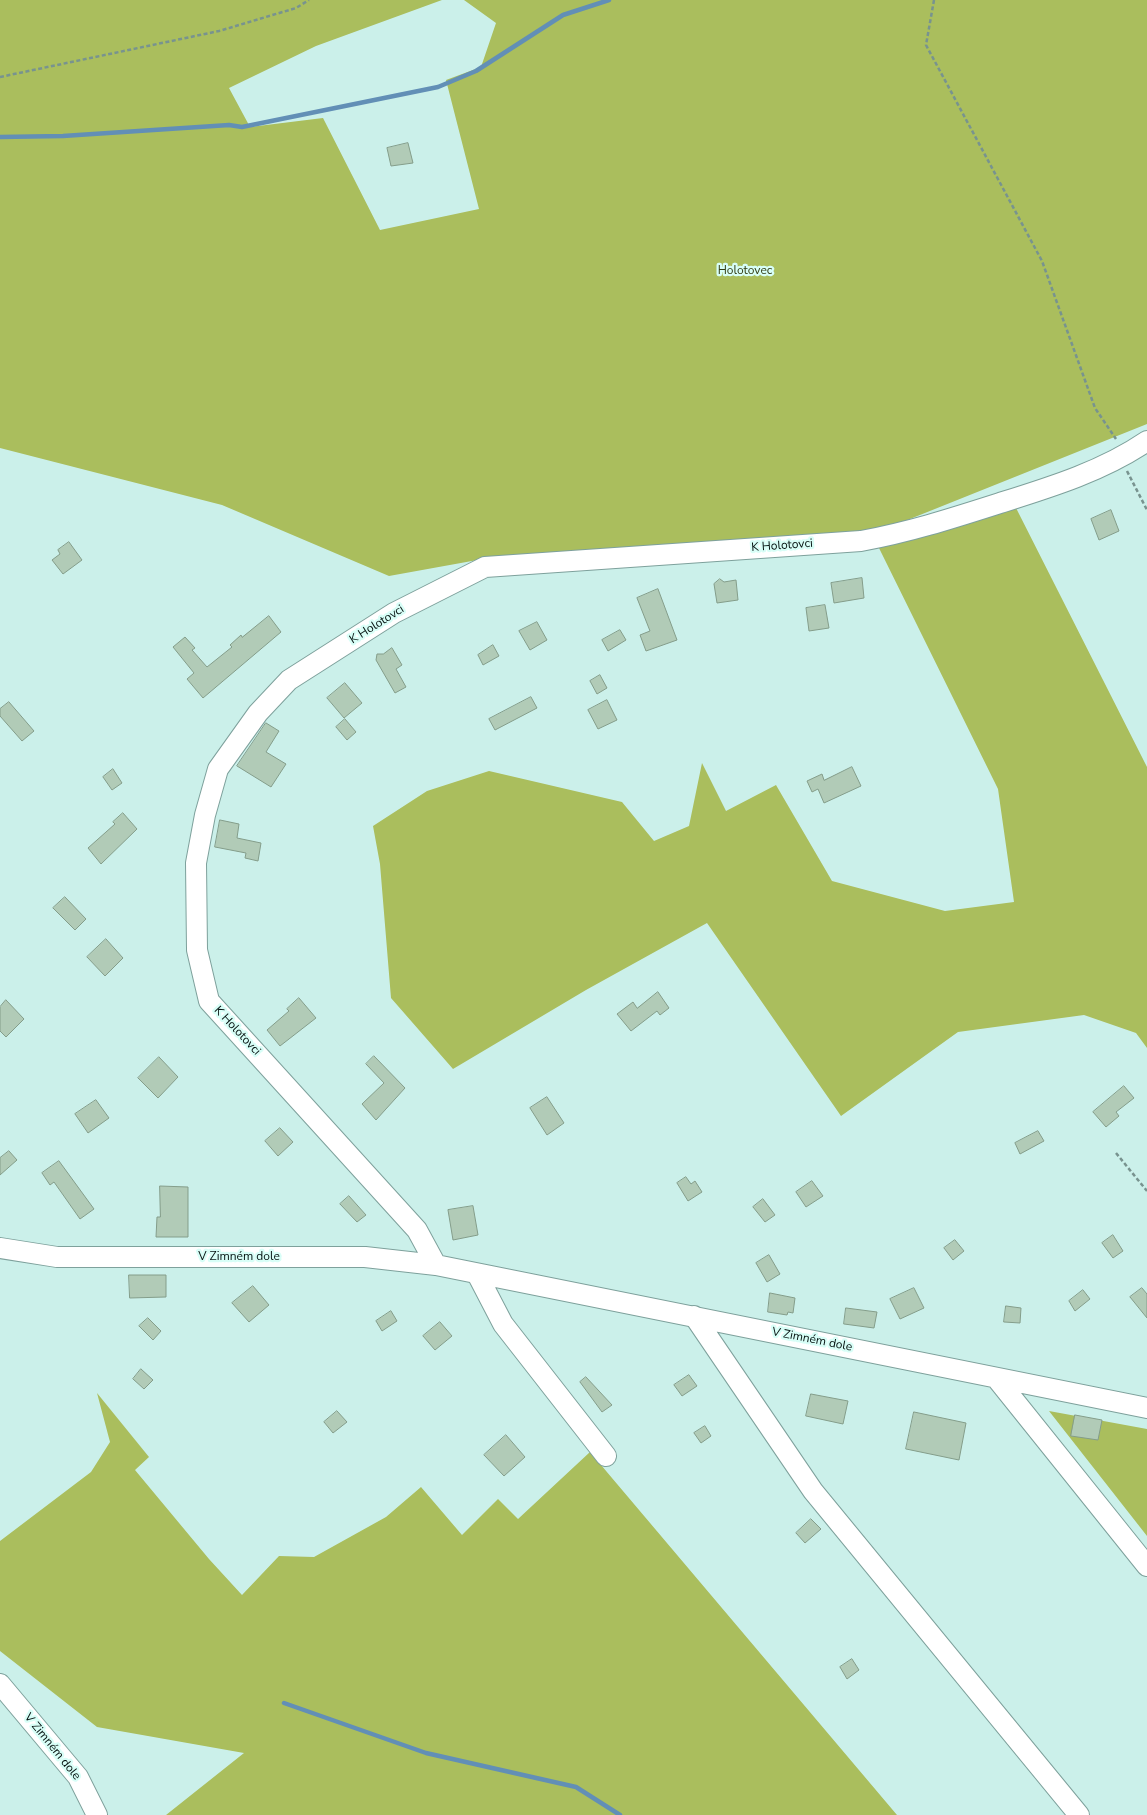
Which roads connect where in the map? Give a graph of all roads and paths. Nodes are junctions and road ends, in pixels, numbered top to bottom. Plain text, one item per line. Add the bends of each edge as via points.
1 (308, 0) edge
2 (934, 0) edge
3 (0, 77) edge
4 (1147, 441) edge
5 (1124, 457) junction
6 (1147, 510) edge
7 (1116, 1153) dead end
8 (1147, 1191) edge
9 (0, 1248) edge
10 (436, 1265) junction
11 (477, 1274) junction
12 (694, 1316) junction
13 (997, 1378) junction
14 (1147, 1408) edge
15 (606, 1456) dead end
16 (1147, 1566) edge
17 (0, 1684) edge
18 (97, 1815) edge
19 (1079, 1815) edge

1 - 3 path via 296,8 220,31
2 - 5 path via 926,45 1042,261 1095,408
4 - 5 street, K Holotovci
5 - 6 path
5 - 10 street, K Holotovci via 1032,493 909,532 861,541 485,566 394,613 289,680 258,713 218,769 196,863 197,950 208,1001 417,1230
7 - 8 path
9 - 10 street, V Zimném dole via 57,1257 365,1257
10 - 11 street, V Zimném dole
11 - 12 street, V Zimném dole
11 - 15 street via 503,1324
12 - 13 street, V Zimném dole
12 - 19 street via 813,1491
13 - 14 street, V Zimném dole
13 - 16 street
17 - 18 street, V Zimném dole via 78,1777

